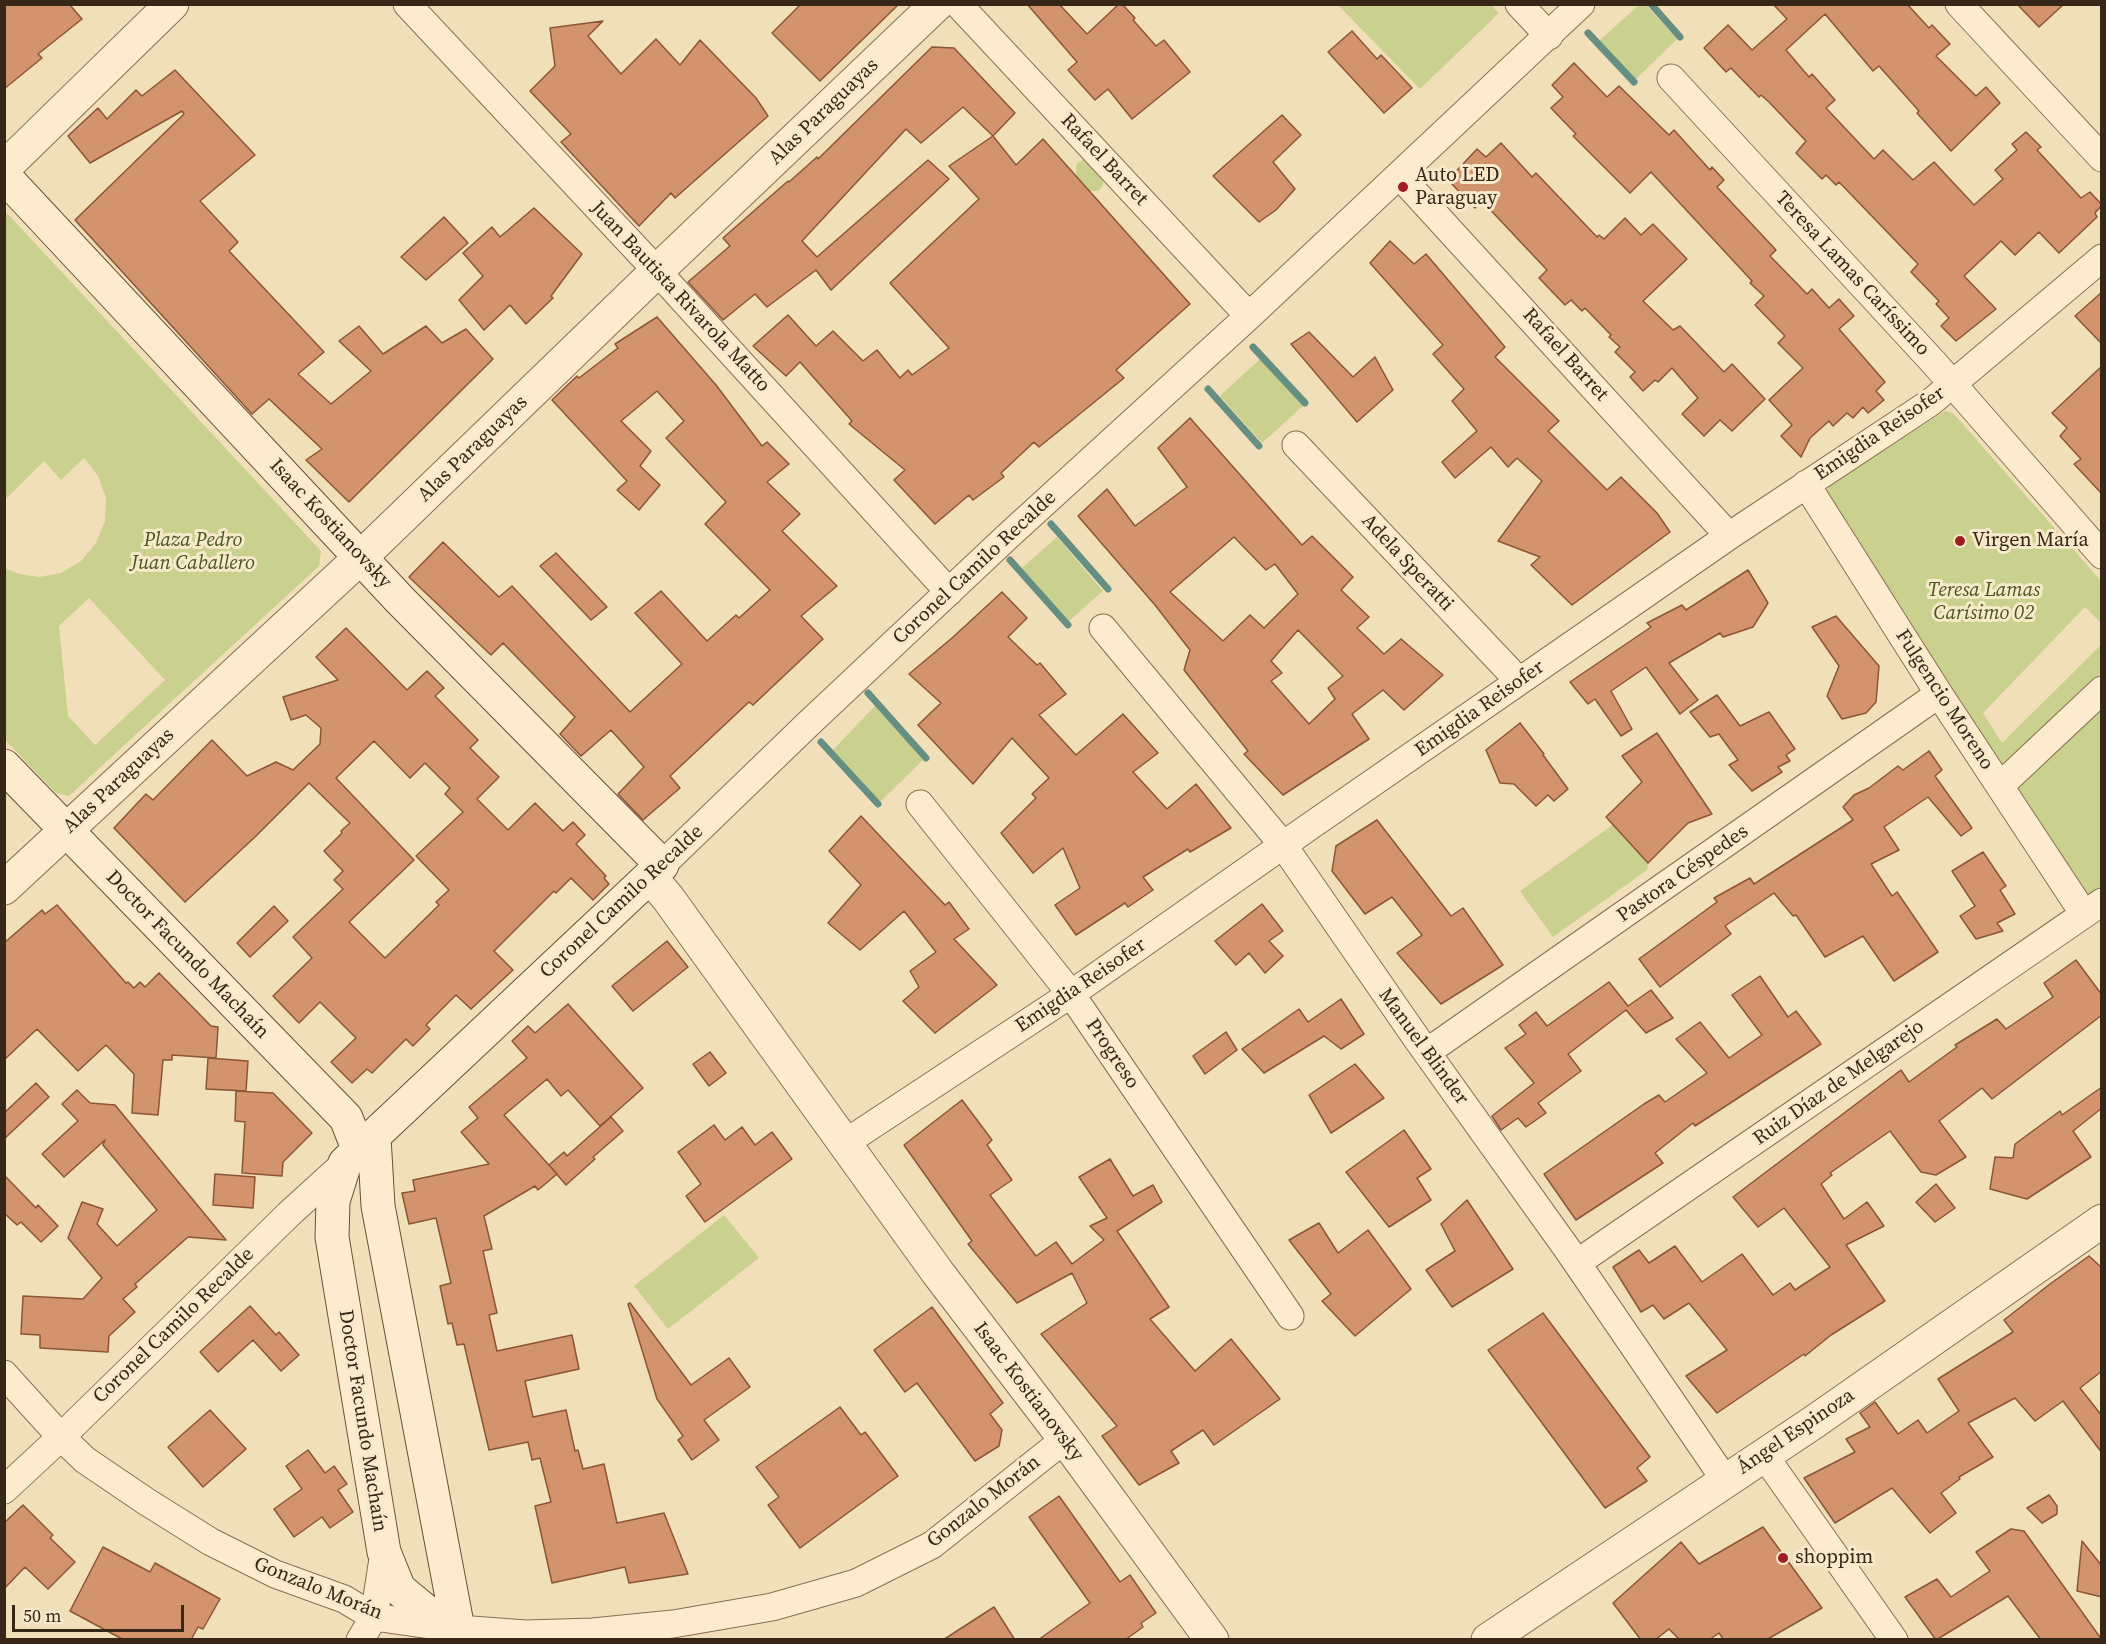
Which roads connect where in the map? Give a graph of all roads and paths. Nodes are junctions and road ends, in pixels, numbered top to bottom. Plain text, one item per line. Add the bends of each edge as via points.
1 (172, 4) edge
2 (407, 4) edge
3 (937, 4) edge
4 (958, 4) edge
5 (1519, 4) edge
6 (1581, 4) edge
7 (1959, 4) edge
8 (1549, 36) junction
9 (1671, 78) dead end
10 (2102, 158) edge
11 (4, 168) edge
12 (1399, 175) junction
13 (4, 176) edge
14 (2102, 258) edge
15 (657, 271) junction
16 (1249, 315) junction
17 (1952, 385) junction
18 (1296, 445) dead end
19 (1806, 484) junction
20 (1729, 536) junction
21 (2102, 555) edge
22 (362, 557) junction
23 (949, 592) junction
24 (1103, 628) dead end
25 (1519, 681) junction
26 (2102, 690) edge
27 (1939, 694) junction
28 (4, 766) edge
29 (2000, 786) junction
30 (920, 804) dead end
31 (65, 830) junction
32 (1283, 845) junction
33 (656, 871) junction
34 (4, 888) edge
35 (2094, 908) edge
36 (1071, 994) junction
37 (1427, 1052) junction
38 (845, 1143) junction
39 (359, 1150) junction
40 (2102, 1221) edge
41 (1577, 1263) junction
42 (1290, 1316) dead end
43 (4, 1374) edge
44 (61, 1437) junction
45 (1065, 1439) junction
46 (1764, 1455) junction
47 (1725, 1480) junction
48 (4, 1490) edge
49 (384, 1552) junction
50 (374, 1617) junction
51 (464, 1634) edge
52 (360, 1640) edge
53 (1212, 1640) edge
54 (1488, 1640) edge
55 (1894, 1640) edge

1 - 11 street
2 - 15 street, Juan Bautista Rivarola Matto
3 - 15 street, Alas Paraguayas
4 - 16 street, Rafael Barret
5 - 8 street
6 - 8 street, Coronel Camilo Recalde
7 - 10 street
8 - 12 street, Coronel Camilo Recalde
9 - 17 street, Teresa Lamas Caríssimo
12 - 16 street, Coronel Camilo Recalde
12 - 20 street, Rafael Barret
13 - 22 street, Isaac Kostianovsky
14 - 17 street, Emigdia Reisofer
15 - 22 street, Alas Paraguayas
15 - 23 street, Juan Bautista Rivarola Matto
16 - 23 street, Coronel Camilo Recalde
17 - 19 street, Emigdia Reisofer
17 - 21 street, Teresa Lamas Caríssimo
18 - 25 street, Adela Speratti
19 - 20 street, Emigdia Reisofer
19 - 27 street, Fulgencio Moreno
20 - 25 street, Emigdia Reisofer
22 - 31 street, Alas Paraguayas
22 - 33 street, Isaac Kostianovsky
23 - 33 street, Coronel Camilo Recalde
24 - 32 street, Manuel Blinder
25 - 32 street, Emigdia Reisofer
26 - 29 street
27 - 29 street, Fulgencio Moreno
27 - 37 street, Pastora Céspedes
28 - 31 street, Doctor Facundo Machaín
29 - 35 street, Fulgencio Moreno via 2078,905
30 - 36 street, Progreso
31 - 34 street, Alas Paraguayas
31 - 39 street, Doctor Facundo Machaín via 346,1118
32 - 36 street, Emigdia Reisofer
32 - 37 street, Manuel Blinder
33 - 38 street, Isaac Kostianovsky via 668,898
33 - 39 street, Coronel Camilo Recalde
35 - 41 street, Ruiz Díaz de Melgarejo
36 - 38 street, Emigdia Reisofer
36 - 42 street, Progreso
37 - 41 street, Manuel Blinder
38 - 45 street, Isaac Kostianovsky
39 - 44 street, Coronel Camilo Recalde
39 - 49 street, Doctor Facundo Machaín via 333,1201 332,1237
39 - 51 street, Doctor Facundo Machaín via 378,1206
40 - 46 street, Ángel Espinoza
41 - 47 street, Manuel Blinder
43 - 44 street, Gonzalo Morán
44 - 48 street, Coronel Camilo Recalde
44 - 50 street, Gonzalo Morán via 85,1460 211,1542 275,1574 344,1599
45 - 51 street, Gonzalo Morán via 932,1545 856,1582 772,1607 673,1624 593,1632
45 - 53 street, Isaac Kostianovsky
46 - 47 street, Ángel Espinoza
46 - 55 street
47 - 54 street, Ángel Espinoza
49 - 50 street
49 - 51 street, Doctor Facundo Machaín via 399,1589
50 - 51 street, Gonzalo Morán
50 - 52 street

